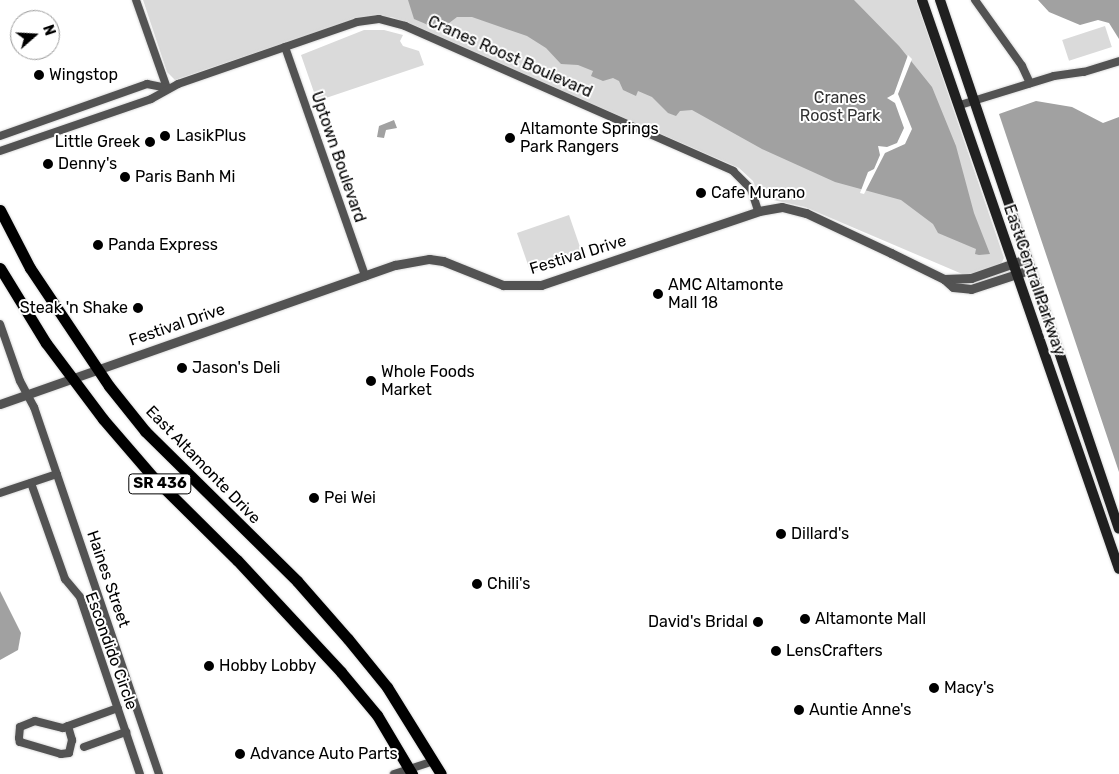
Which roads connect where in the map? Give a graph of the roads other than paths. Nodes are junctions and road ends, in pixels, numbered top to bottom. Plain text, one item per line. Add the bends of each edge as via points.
1 (136, 0) edge
2 (922, 0) edge
3 (940, 0) edge
4 (975, 0) edge
5 (285, 47) junction
6 (1119, 61) edge
7 (1030, 83) junction
8 (166, 88) junction
9 (974, 101) junction
10 (960, 104) junction
11 (0, 136) edge
12 (0, 151) edge
13 (0, 210) edge
14 (758, 211) junction
15 (1026, 259) junction
16 (1013, 264) junction
17 (0, 268) edge
18 (1029, 270) junction
19 (1017, 274) junction
20 (365, 276) junction
21 (944, 279) junction
22 (0, 324) edge
23 (97, 369) junction
24 (72, 378) junction
25 (28, 394) junction
26 (0, 404) edge
27 (57, 474) junction
28 (31, 483) junction
29 (0, 493) edge
30 (1119, 529) edge
31 (1117, 558) edge
32 (1119, 569) edge
33 (118, 708) junction
34 (68, 726) junction
35 (126, 732) junction
36 (84, 747) dead end
37 (434, 761) junction
38 (411, 771) edge
39 (140, 774) edge
40 (159, 774) edge
41 (394, 774) edge
42 (441, 774) edge

1 - 8 street
2 - 10 main road, East Central Parkway
3 - 9 main road, East Central Parkway
4 - 7 street via 1022,66
5 - 8 street, Cranes Roost Boulevard
5 - 14 street, Cranes Roost Boulevard via 368,20 405,26 733,171 751,189
5 - 20 street, Uptown Boulevard
6 - 7 street
7 - 9 street
8 - 11 street, Cranes Roost Boulevard via 147,84
8 - 12 street, Cranes Roost Boulevard via 151,99
9 - 10 street
9 - 15 main road, East Central Parkway
10 - 16 main road, East Central Parkway
13 - 23 main road, East Altamonte Drive / SR 436 via 30,268
14 - 20 street, Festival Drive via 541,285 502,284 454,264 429,260 395,265
14 - 21 street, Festival Drive via 782,206 806,213
15 - 16 street, Festival Drive
15 - 18 main road, East Central Parkway
16 - 19 main road, East Central Parkway
16 - 21 street, Festival Drive via 971,278
17 - 24 main road, SR 436
18 - 19 street, Festival Drive
18 - 30 main road, East Central Parkway
19 - 21 street, Festival Drive via 972,289 954,287
19 - 31 main road, East Central Parkway
20 - 23 street, Festival Drive
22 - 25 street, Haines Street
23 - 24 street, Festival Drive
23 - 37 main road, East Altamonte Drive / SR 436 via 144,431 297,582 348,639 387,687
24 - 25 street, Festival Drive
24 - 38 main road, SR 436 via 154,478 237,560 345,677 377,715
25 - 26 street, Festival Drive
25 - 27 street, Haines Street
27 - 28 street
27 - 40 street, Haines Street
28 - 29 street
28 - 33 street, Escondido Circle via 65,579 80,597
31 - 32 main road, East Central Parkway
33 - 34 street
33 - 35 street, Escondido Circle
34 - 34 street via 58,728 35,721 20,727 20,742 61,754 69,753 72,740
35 - 36 street
35 - 39 street, Escondido Circle
37 - 38 street
37 - 42 main road, East Altamonte Drive / SR 436
38 - 41 street

